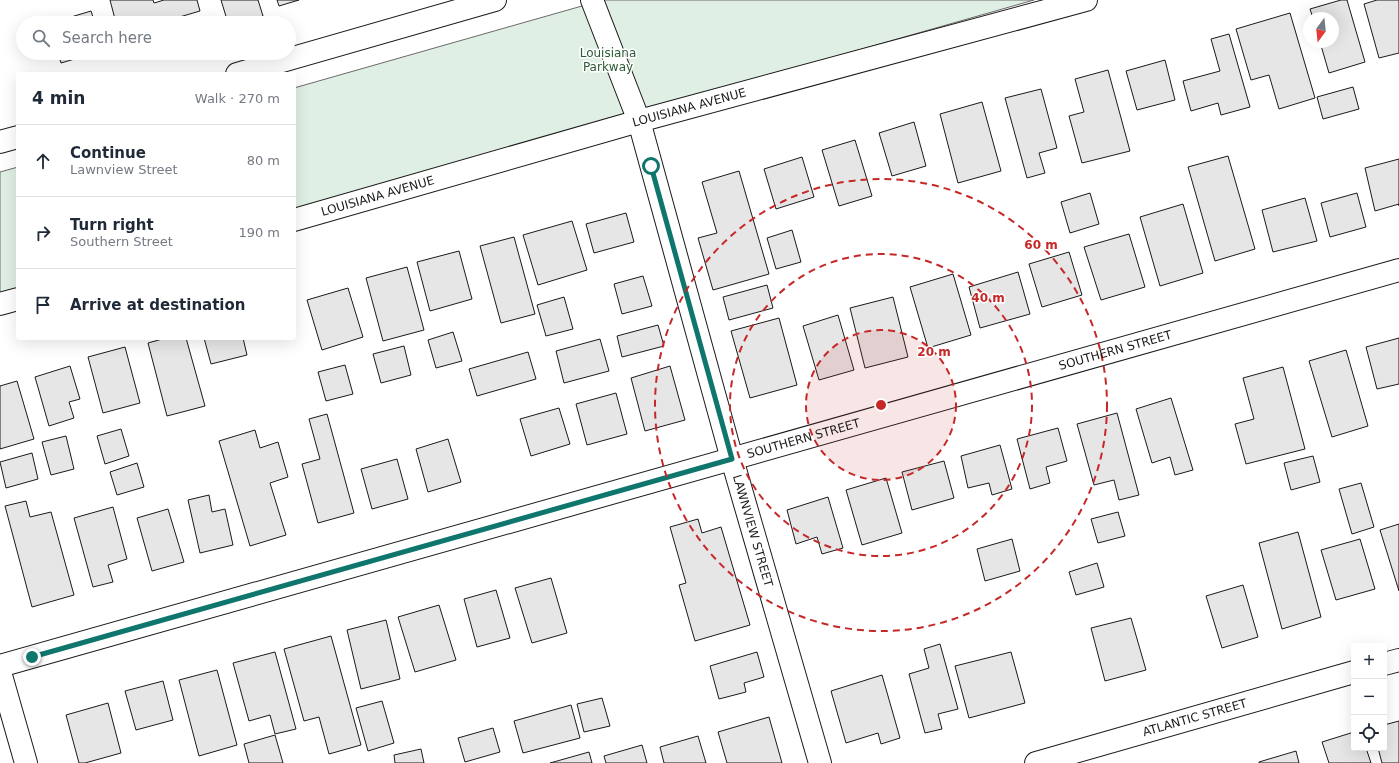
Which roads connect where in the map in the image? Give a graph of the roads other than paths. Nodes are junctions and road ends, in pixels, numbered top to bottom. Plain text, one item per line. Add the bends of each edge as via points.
1 (495, 0) edge
2 (592, 0) edge
3 (1086, 0) edge
4 (296, 57) edge
5 (286, 60) edge
6 (244, 72) edge
7 (639, 121) junction
8 (16, 138) edge
9 (0, 142) edge
10 (296, 219) edge
11 (1399, 270) edge
12 (16, 300) edge
13 (0, 304) edge
14 (732, 459) junction
15 (1399, 660) edge
16 (1387, 663) edge
17 (0, 666) edge
18 (0, 672) edge
19 (1351, 673) edge
20 (26, 763) edge
21 (820, 763) edge
22 (1036, 763) edge

1 - 4 street
2 - 7 street, LAWNVIEW STREET
3 - 7 street, LOUISIANA AVENUE
5 - 6 street
7 - 10 street, LOUISIANA AVENUE
7 - 14 street, LAWNVIEW STREET
8 - 9 street
11 - 14 street, SOUTHERN STREET
12 - 13 street
14 - 17 street, SOUTHERN STREET
14 - 21 street, LAWNVIEW STREET
15 - 16 street
18 - 20 street
19 - 22 street, ATLANTIC STREET

